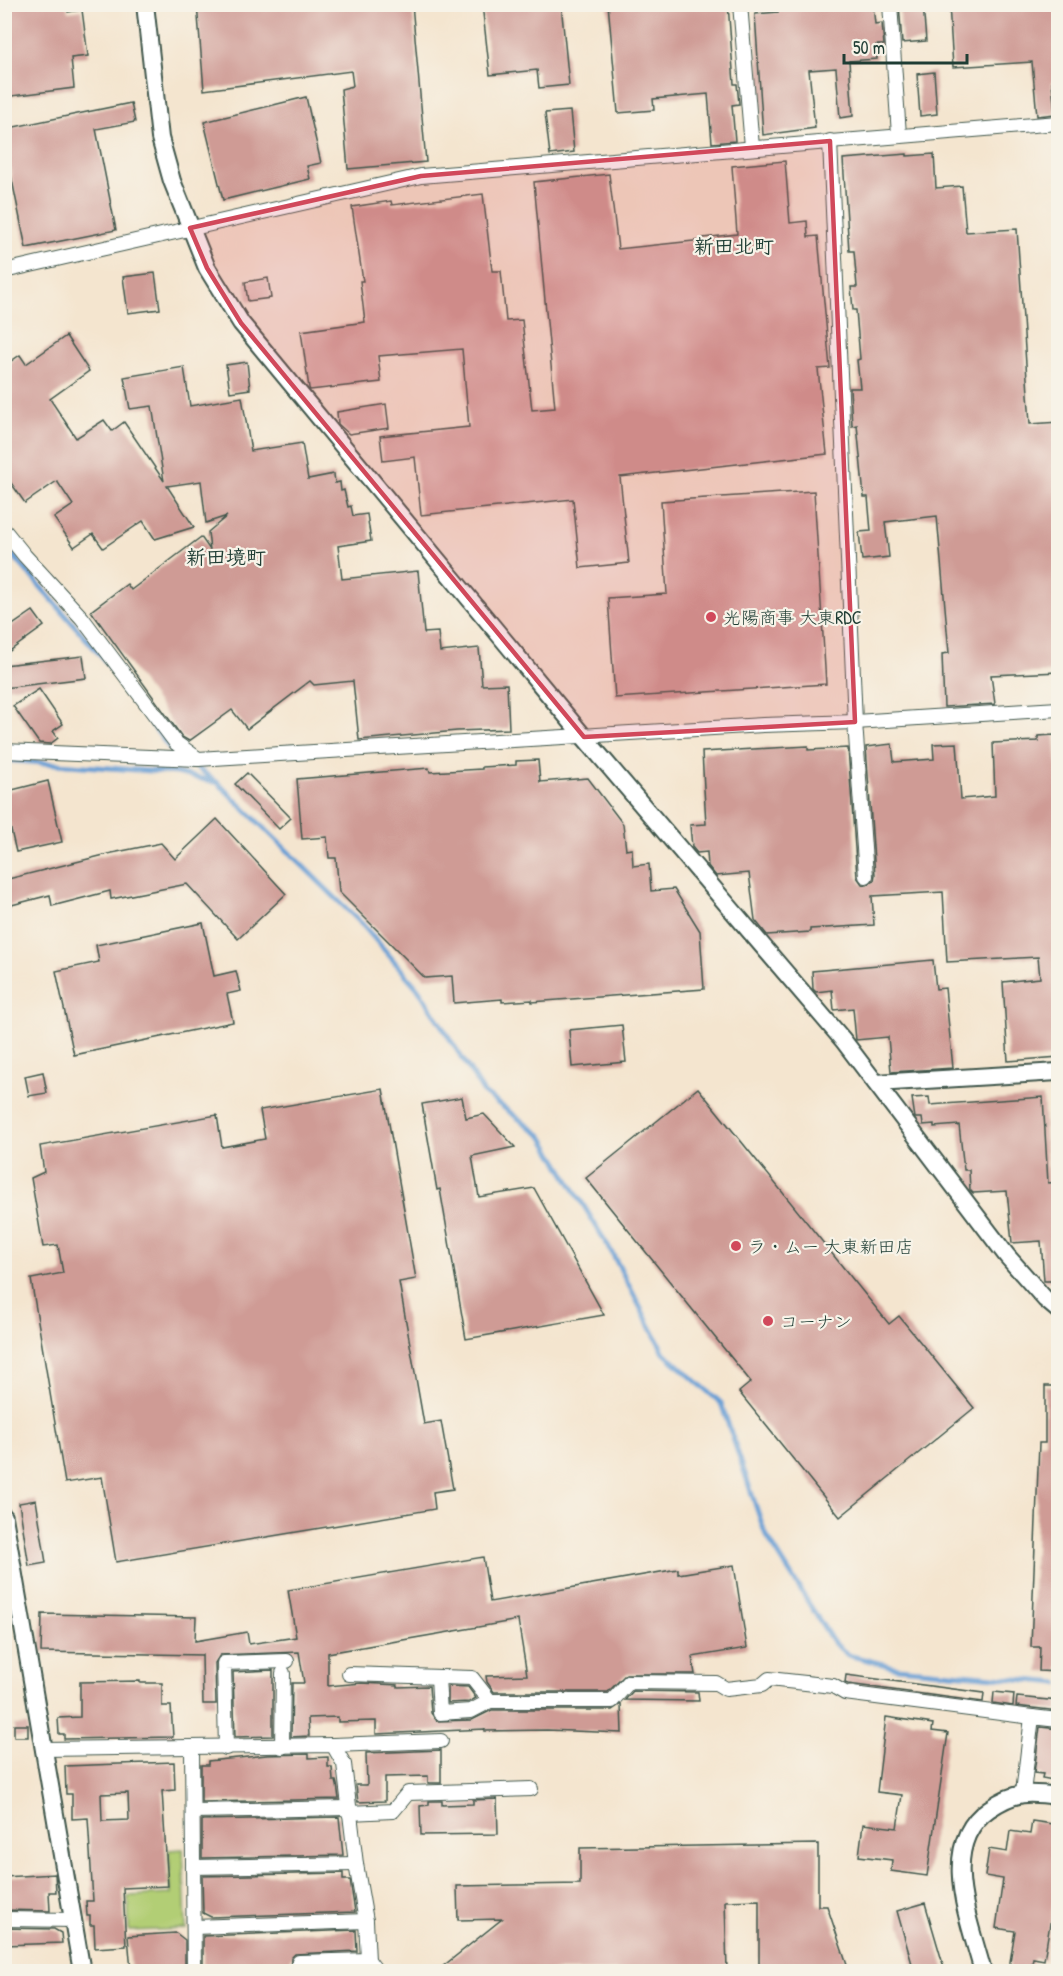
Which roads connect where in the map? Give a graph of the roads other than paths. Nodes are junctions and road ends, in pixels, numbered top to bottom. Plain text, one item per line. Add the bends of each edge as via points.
1 (145, 4) edge
2 (740, 4) edge
3 (890, 4) edge
4 (1059, 123) edge
5 (899, 135) junction
6 (830, 141) junction
7 (752, 147) junction
8 (190, 228) junction
9 (4, 271) edge
10 (4, 530) edge
11 (1059, 709) edge
12 (855, 722) junction
13 (584, 737) junction
14 (4, 751) edge
15 (198, 759) junction
16 (866, 876) dead end
17 (1059, 1072) edge
18 (876, 1083) junction
19 (1059, 1310) edge
20 (4, 1517) edge
21 (350, 1674) dead end
22 (438, 1677) junction
23 (490, 1701) junction
24 (1032, 1717) junction
25 (1059, 1720) edge
26 (441, 1741) dead end
27 (333, 1746) junction
28 (282, 1747) junction
29 (226, 1748) junction
30 (43, 1749) junction
31 (192, 1749) junction
32 (531, 1789) dead end
33 (1023, 1793) junction
34 (1059, 1796) edge
35 (349, 1810) junction
36 (193, 1811) junction
37 (356, 1864) junction
38 (194, 1867) junction
39 (4, 1919) edge
40 (74, 1920) junction
41 (366, 1922) junction
42 (194, 1927) junction
43 (368, 1960) junction
44 (82, 1971) edge
45 (194, 1971) edge
46 (299, 1971) edge
47 (377, 1971) edge
48 (983, 1971) edge

1 - 8 street via 160,138
2 - 7 street
3 - 5 street
4 - 5 street
5 - 6 street
6 - 7 street
6 - 12 street
7 - 8 street via 421,176
8 - 9 street
8 - 13 street via 207,268 241,323
10 - 15 street via 82,618 176,742
11 - 12 street
12 - 13 street
12 - 16 street
13 - 15 street
13 - 18 street
14 - 15 street
17 - 18 street
18 - 19 street via 1007,1256
20 - 30 street
21 - 22 street
22 - 23 street via 472,1678
22 - 23 street via 440,1713 471,1711
23 - 24 street via 612,1701 629,1682 716,1683 726,1689 762,1684 769,1679 833,1686 844,1693
24 - 25 street
24 - 33 street
26 - 27 street
27 - 28 street
27 - 35 street via 344,1764
28 - 29 street
28 - 29 street via 285,1667 224,1663
29 - 31 street
30 - 31 street
30 - 40 street
31 - 36 street
32 - 35 street via 408,1792 393,1811
33 - 34 street
33 - 48 street via 982,1814 969,1830 962,1848 965,1906
35 - 36 street
35 - 37 street
36 - 38 street
37 - 38 street
37 - 41 street
38 - 42 street
39 - 40 street
40 - 44 street
41 - 42 street
41 - 43 street
42 - 45 street
43 - 46 street via 299,1962
43 - 47 street

